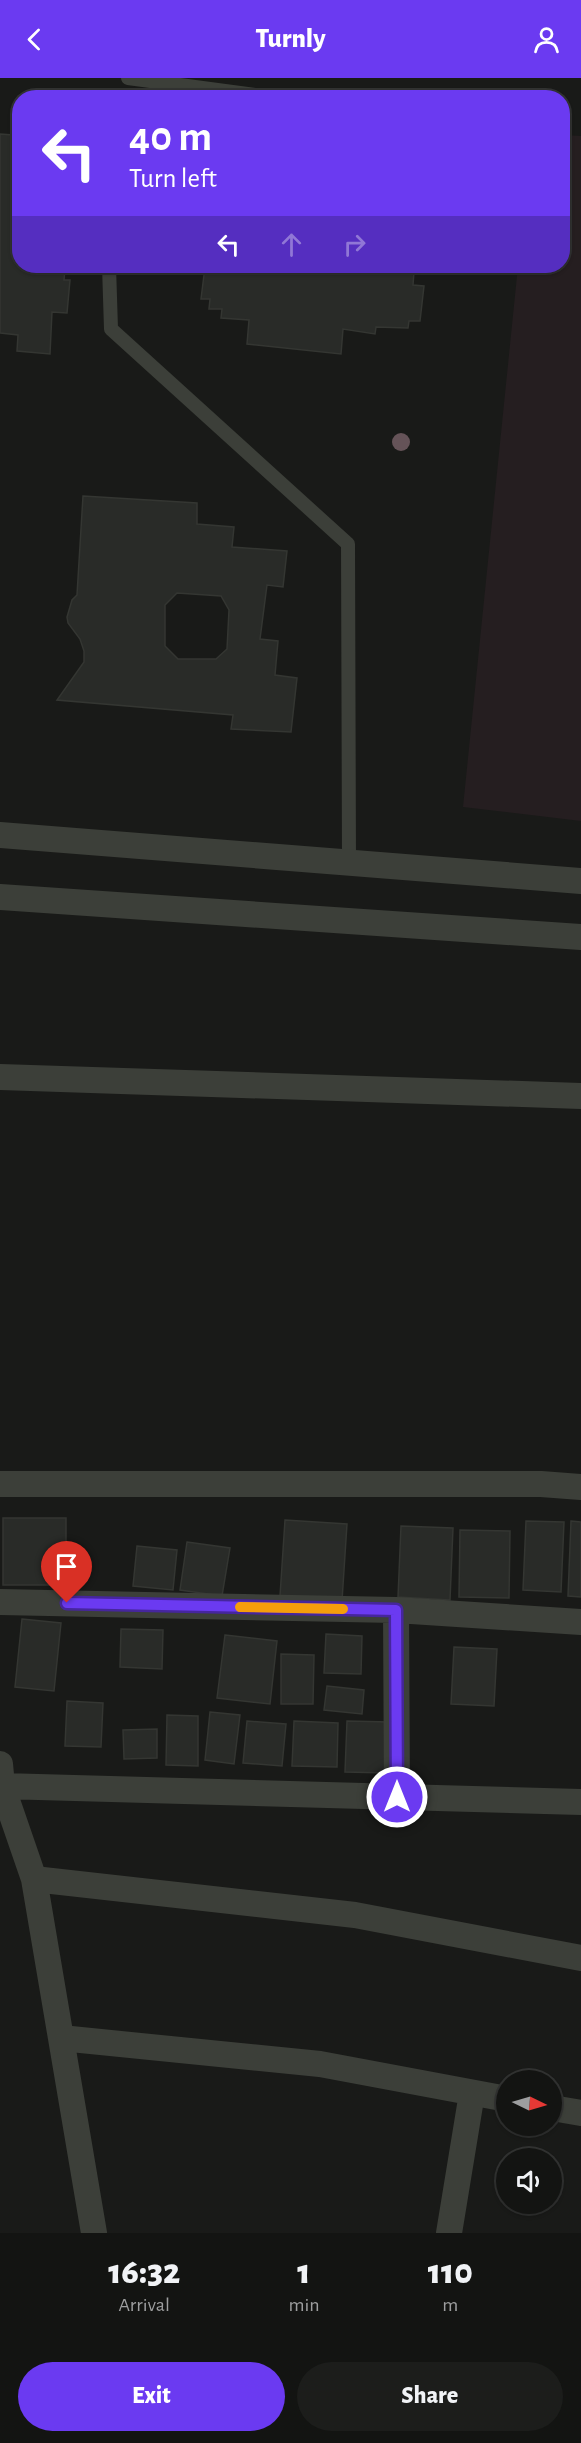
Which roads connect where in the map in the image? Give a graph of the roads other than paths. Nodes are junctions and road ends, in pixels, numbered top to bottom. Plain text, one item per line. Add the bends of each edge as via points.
1 (128, 78) edge
2 (218, 90) edge
3 (109, 273) edge
4 (0, 834) edge
5 (350, 863) junction
6 (581, 881) edge
7 (0, 897) edge
8 (581, 937) edge
9 (0, 1077) edge
10 (581, 1095) edge
11 (0, 1484) edge
12 (581, 1487) edge
13 (0, 1602) edge
14 (396, 1610) junction
15 (581, 1622) edge
16 (1, 1775) edge
17 (397, 1797) junction
18 (581, 1802) edge
19 (34, 1879) junction
20 (581, 1958) edge
21 (61, 2038) junction
22 (472, 2093) junction
23 (496, 2097) edge
24 (562, 2110) edge
25 (581, 2113) edge
26 (94, 2233) edge
27 (449, 2233) edge

1 - 2 lane
3 - 5 lane via 111,329 348,544
4 - 5 street
5 - 6 street
7 - 8 street
9 - 10 street
11 - 12 street
13 - 14 street
14 - 15 street
14 - 17 street
16 - 17 street
16 - 19 street
17 - 18 street
19 - 20 street via 355,1915
19 - 21 street
21 - 22 street via 320,2064
21 - 26 street
22 - 23 street
22 - 27 street
24 - 25 street

